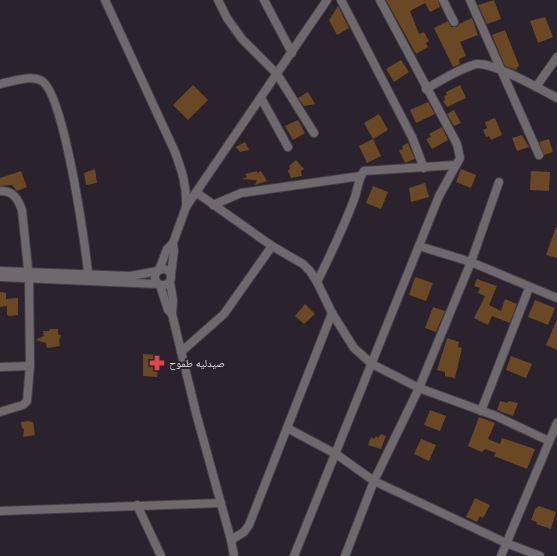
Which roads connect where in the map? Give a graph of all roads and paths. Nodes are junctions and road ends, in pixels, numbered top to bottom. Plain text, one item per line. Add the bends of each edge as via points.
1 (105, 0) edge
2 (218, 0) edge
3 (264, 0) edge
4 (327, 0) edge
5 (341, 0) edge
6 (380, 0) edge
7 (443, 0) edge
8 (470, 0) edge
9 (454, 22) dead end
10 (292, 52) junction
11 (557, 57) edge
12 (501, 71) junction
13 (278, 74) junction
14 (0, 84) edge
15 (536, 87) junction
16 (426, 89) junction
17 (261, 98) junction
18 (557, 98) edge
19 (314, 133) dead end
20 (288, 147) dead end
21 (539, 155) dead end
22 (455, 165) junction
23 (424, 168) junction
24 (361, 176) junction
25 (499, 182) dead end
26 (0, 191) edge
27 (197, 193) junction
28 (213, 205) junction
29 (186, 206) junction
30 (173, 242) junction
31 (272, 246) junction
32 (419, 246) junction
33 (471, 262) junction
34 (159, 270) junction
35 (0, 271) edge
36 (88, 274) junction
37 (29, 275) junction
38 (0, 277) edge
39 (171, 278) junction
40 (317, 282) junction
41 (159, 284) junction
42 (529, 288) junction
43 (557, 298) edge
44 (332, 313) junction
45 (172, 314) junction
46 (181, 352) junction
47 (372, 364) junction
48 (30, 366) junction
49 (0, 367) edge
50 (419, 388) junction
51 (481, 411) junction
52 (0, 412) edge
53 (557, 423) edge
54 (286, 428) junction
55 (549, 441) junction
56 (336, 454) junction
57 (374, 481) junction
58 (221, 503) junction
59 (137, 505) junction
60 (0, 511) edge
61 (231, 540) junction
62 (506, 544) junction
63 (161, 556) edge
64 (234, 556) edge
65 (294, 556) edge
66 (345, 556) edge
67 (501, 556) edge
68 (540, 556) edge

1 - 29 street via 183,172 187,189
2 - 13 street via 242,39
3 - 10 street
4 - 10 street
5 - 23 street via 412,137
6 - 16 street
7 - 9 street
8 - 12 street
10 - 13 street
11 - 15 street
12 - 15 street
12 - 16 street via 480,64 475,65
12 - 21 street
13 - 17 street
13 - 19 street
14 - 36 street via 36,78 46,84 52,94 70,164
15 - 18 street
16 - 22 street via 457,144 460,158
17 - 20 street
17 - 27 street
22 - 23 street
22 - 32 street via 439,196
23 - 24 street via 364,171
24 - 28 street via 241,193
24 - 40 street via 355,198
25 - 33 street
26 - 37 street via 12,193 18,199 22,210
27 - 28 street
27 - 29 street
28 - 31 street
29 - 30 street
30 - 34 street via 167,249
30 - 39 street
31 - 40 street via 303,264
31 - 46 street via 224,314
32 - 33 street
32 - 47 street
33 - 42 street
33 - 50 street
34 - 36 street via 130,276
34 - 39 street via 167,270
34 - 41 street via 155,278
35 - 37 street
36 - 37 street
37 - 38 street
37 - 41 street
37 - 48 street
39 - 41 street via 166,286
39 - 45 street
40 - 44 street
41 - 45 street via 168,310
42 - 43 street
42 - 51 street
44 - 47 street via 354,348
44 - 54 street
45 - 46 street
46 - 58 street
47 - 50 street
47 - 56 street
48 - 49 street
48 - 52 street via 28,402 23,406
50 - 51 street
50 - 57 street
51 - 55 street
53 - 55 street
54 - 56 street
54 - 61 street via 249,525 244,532
55 - 62 street
56 - 57 street
56 - 65 street
57 - 62 street
57 - 66 street
58 - 59 street
58 - 61 street
59 - 60 street
59 - 63 street
61 - 64 street
62 - 67 street
62 - 68 street

